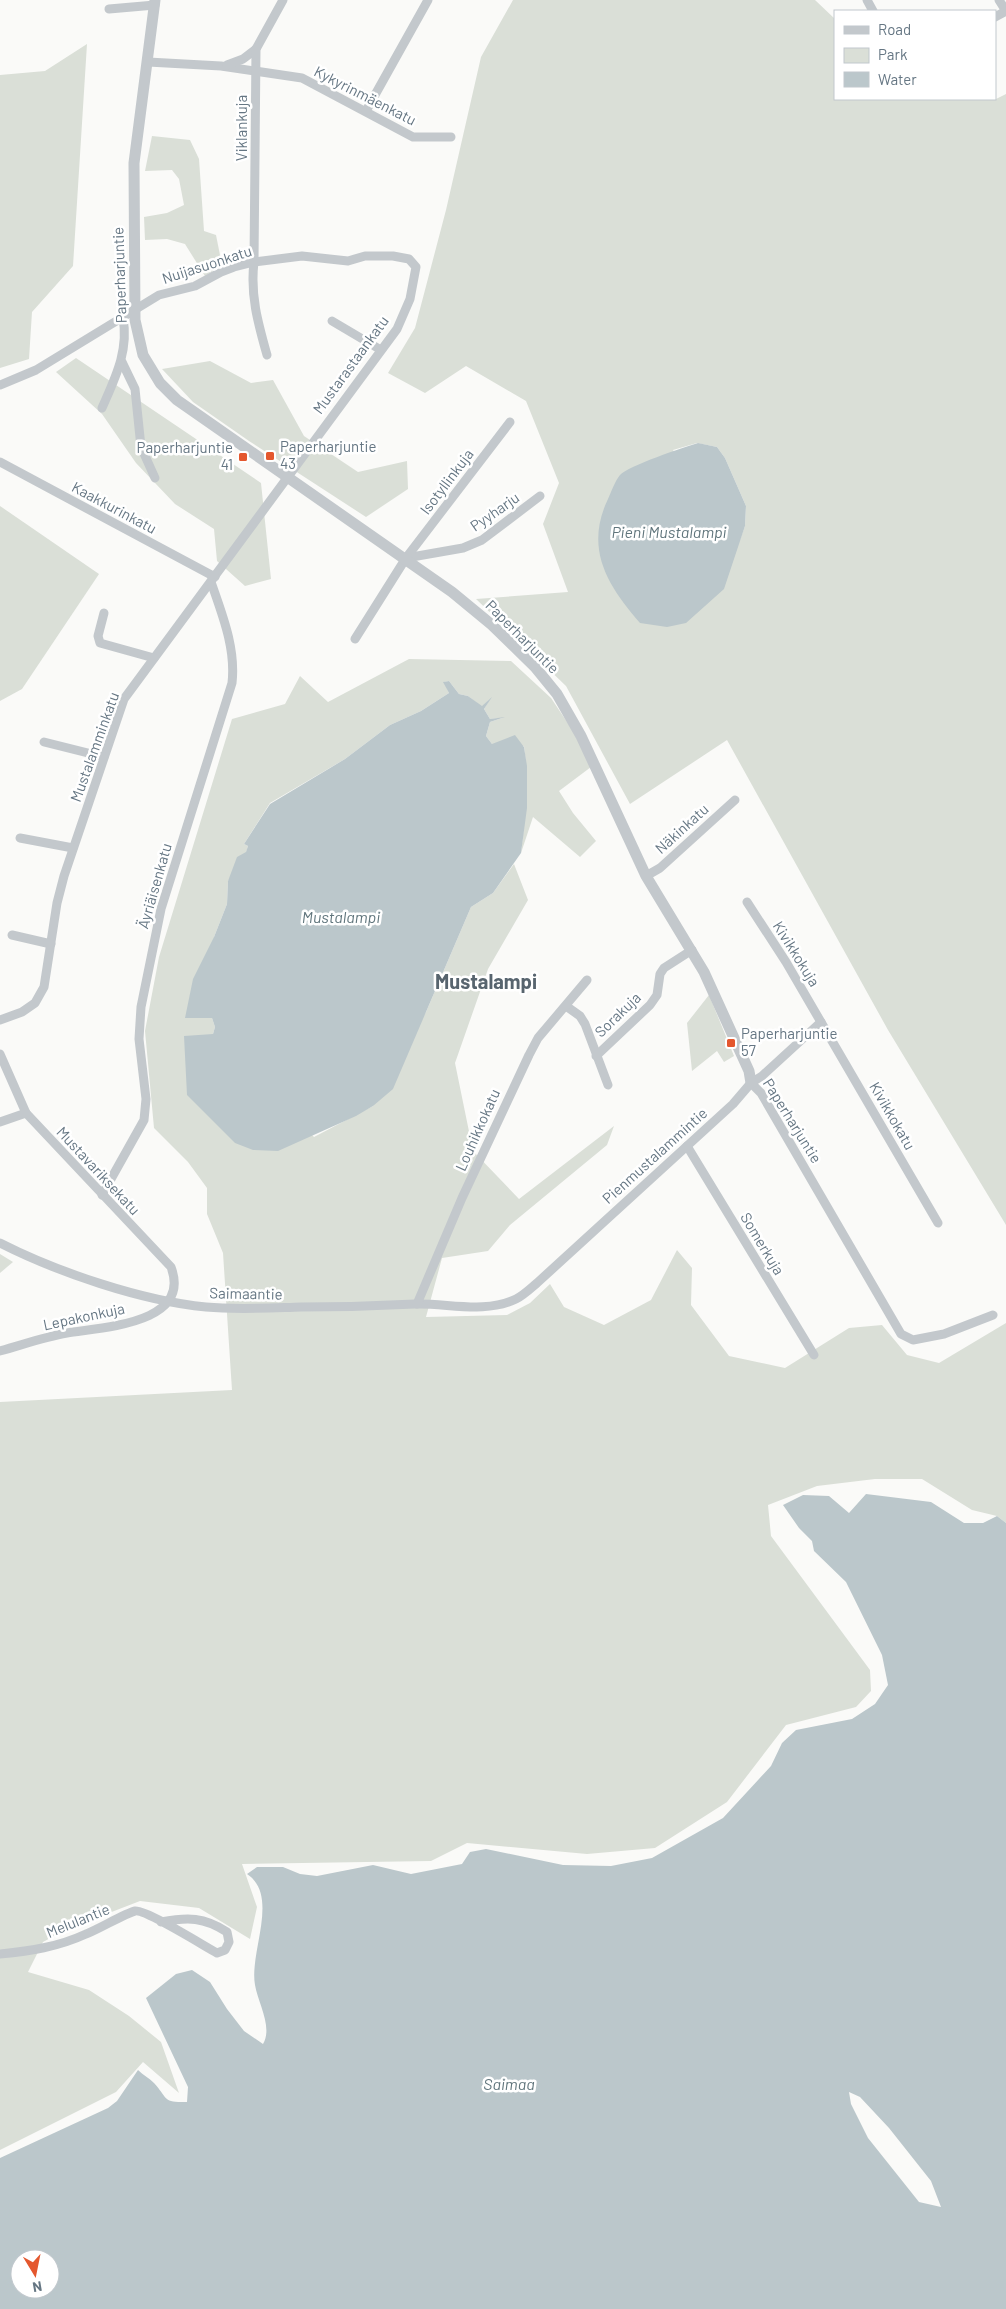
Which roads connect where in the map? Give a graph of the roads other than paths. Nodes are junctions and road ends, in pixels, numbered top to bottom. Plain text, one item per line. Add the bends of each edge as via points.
1 (283, 0) edge
2 (428, 0) edge
3 (999, 0) edge
4 (155, 3) edge
5 (109, 9) dead end
6 (1006, 11) edge
7 (256, 49) junction
8 (148, 62) junction
9 (221, 66) junction
10 (256, 72) junction
11 (366, 111) junction
12 (450, 137) dead end
13 (254, 262) junction
14 (413, 262) joint
15 (134, 311) junction
16 (123, 318) junction
17 (332, 321) dead end
18 (380, 350) junction
19 (266, 355) dead end
20 (122, 362) junction
21 (0, 385) edge
22 (102, 408) dead end
23 (510, 422) dead end
24 (0, 462) edge
25 (288, 476) junction
26 (155, 478) dead end
27 (540, 496) dead end
28 (406, 558) junction
29 (213, 579) junction
30 (104, 613) dead end
31 (355, 639) dead end
32 (154, 658) junction
33 (44, 742) dead end
34 (104, 757) junction
35 (735, 800) dead end
36 (20, 838) dead end
37 (73, 848) junction
38 (646, 876) junction
39 (747, 902) dead end
40 (12, 935) dead end
41 (51, 944) junction
42 (692, 950) junction
43 (587, 980) dead end
44 (566, 1006) junction
45 (0, 1020) edge
46 (821, 1022) junction
47 (0, 1054) edge
48 (596, 1056) junction
49 (751, 1083) junction
50 (608, 1085) dead end
51 (26, 1113) junction
52 (0, 1122) edge
53 (687, 1146) junction
54 (102, 1195) junction
55 (938, 1223) dead end
56 (0, 1243) edge
57 (170, 1302) junction
58 (417, 1304) junction
59 (502, 1304) joint
60 (992, 1315) dead end
61 (0, 1351) edge
62 (814, 1355) dead end
63 (161, 1922) junction
64 (0, 1954) edge

1 - 7 street, Viklankuja
2 - 11 street
3 - 6 street
4 - 5 street
4 - 8 street, Paperharjuntie
7 - 9 street via 236,62
7 - 10 street, Viklankuja
8 - 9 street, Kykyrinmäenkatu
8 - 15 street, Paperharjuntie via 134,163
9 - 10 street, Kykyrinmäenkatu
10 - 11 street, Kykyrinmäenkatu via 302,78
10 - 13 street, Viklankuja
11 - 12 street, Kykyrinmäenkatu via 413,137
13 - 14 street, Nuijasuonkatu via 302,256 348,261 366,256 393,256
13 - 15 street, Nuijasuonkatu via 221,272 195,286 159,295
13 - 19 street, Viklankuja via 254,306
14 - 18 street, Mustarastaankatu via 416,273 410,299 397,329
15 - 16 street, Nuijasuonkatu
15 - 25 street, Paperharjuntie via 138,342 160,383 177,400
16 - 20 street via 126,332
16 - 21 street, Nuijasuonkatu via 36,370
17 - 18 street
18 - 25 street, Mustarastaankatu
20 - 22 street
20 - 26 street via 135,389 141,448
23 - 28 street, Isotyllinkuja
24 - 29 street, Kaakkurinkatu
25 - 28 street, Paperharjuntie
25 - 29 street, Mustalamminkatu
27 - 28 street, Pyyharju via 482,540 464,548
28 - 31 street, Isotyllinkuja
28 - 38 street, Paperharjuntie via 492,624 557,694 581,736
29 - 32 street, Mustalamminkatu
29 - 54 street, Äyriäisenkatu via 228,632 234,668 232,683 152,944 139,1039 146,1099 144,1120
30 - 32 street via 98,636 100,643
32 - 34 street, Mustalamminkatu via 124,698
33 - 34 street
34 - 37 street, Mustalamminkatu
35 - 38 street, Näkinkatu via 660,868
36 - 37 street
37 - 41 street, Mustalamminkatu via 57,903
38 - 42 street, Paperharjuntie
39 - 46 street, Kivikkokuja
40 - 41 street
41 - 45 street, Mustalamminkatu via 44,987 35,1003
42 - 48 street, Sorakuja via 664,968 657,995 650,1006
42 - 49 street, Paperharjuntie via 726,1020
43 - 44 street, Louhikkokatu
44 - 48 street via 585,1024
44 - 58 street, Louhikkokatu via 538,1038 525,1062
46 - 49 street, Pienmustalammintie
46 - 55 street, Kivikkokatu
47 - 51 street, Mustavariksekatu
48 - 50 street
49 - 53 street, Pienmustalammintie
49 - 60 street, Paperharjuntie via 761,1093 901,1334 913,1340 936,1336
51 - 52 street
51 - 54 street, Mustavariksekatu
53 - 59 street, Pienmustalammintie via 537,1283 517,1298
53 - 62 street, Somerkuja
54 - 57 street, Mustavariksekatu via 171,1267 175,1278
56 - 57 street, Saimaantie via 54,1267
57 - 58 street, Saimaantie via 256,1309
57 - 61 street, Lepakonkuja via 159,1312 144,1318
58 - 59 street, Saimaantie via 481,1307
63 - 63 street, Melulantie via 195,1918 213,1923 227,1932 229,1942 225,1950 217,1952
63 - 64 street, Melulantie via 149,1914 135,1911 44,1949

